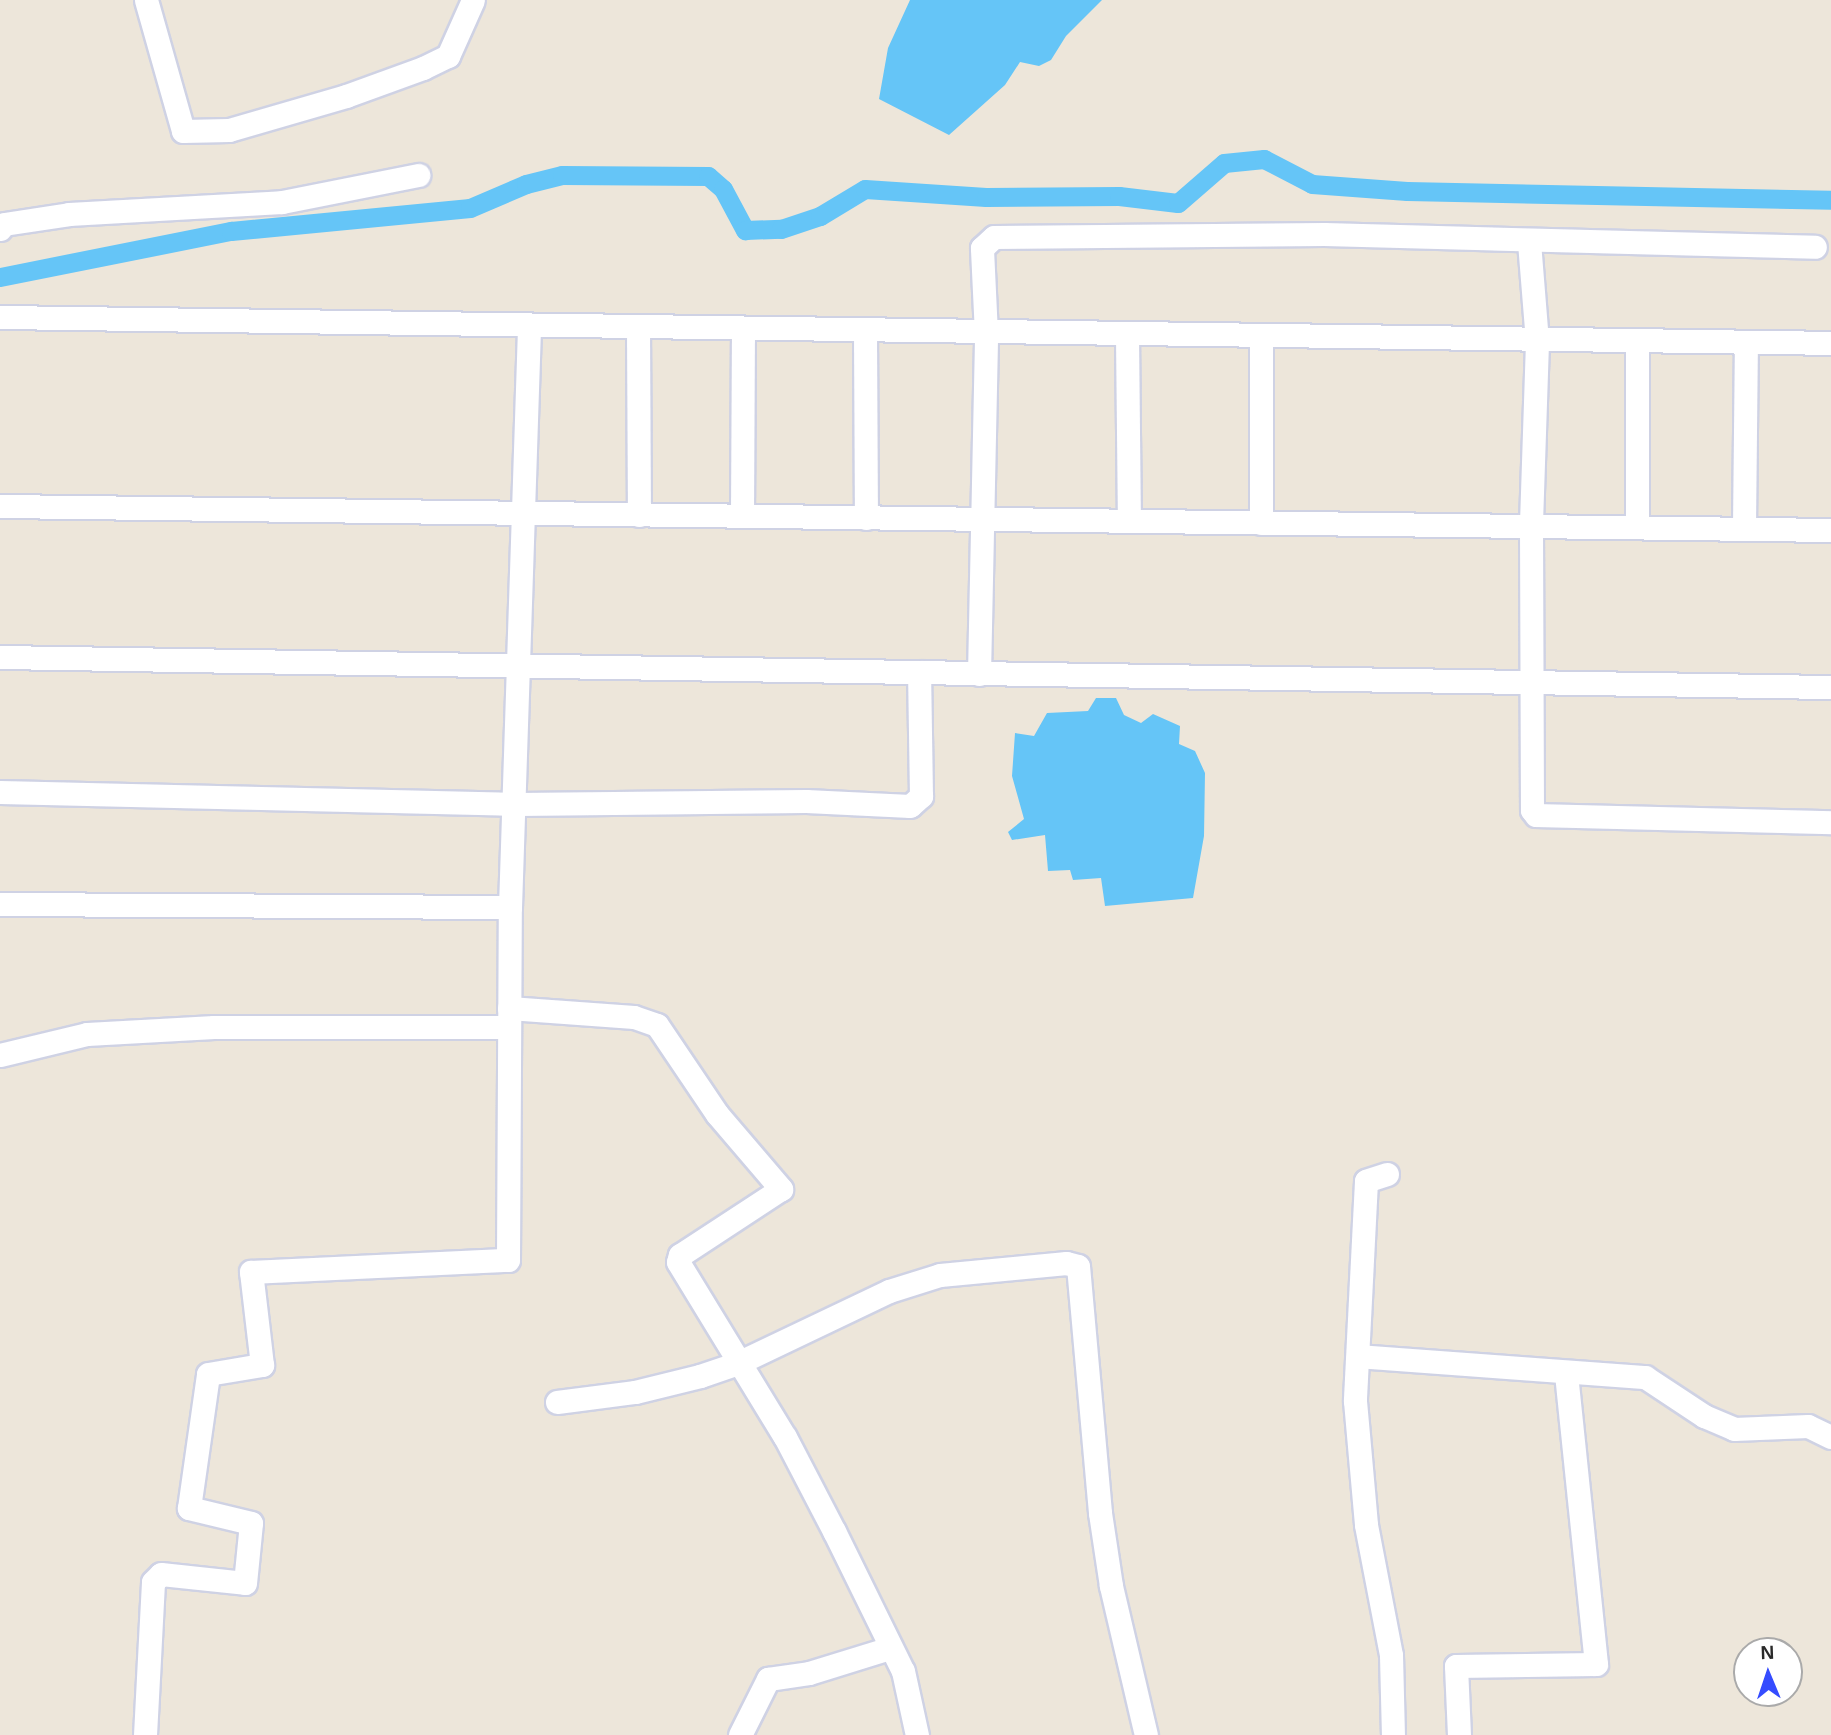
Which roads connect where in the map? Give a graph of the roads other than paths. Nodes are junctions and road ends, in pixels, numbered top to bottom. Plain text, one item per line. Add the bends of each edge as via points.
1 (146, 0) edge
2 (473, 0) edge
3 (418, 176) dead end
4 (0, 229) edge
5 (1529, 242) junction
6 (1815, 247) dead end
7 (0, 317) edge
8 (529, 328) junction
9 (638, 329) junction
10 (743, 331) junction
11 (865, 332) junction
12 (986, 334) junction
13 (1127, 336) junction
14 (1261, 338) junction
15 (1637, 341) junction
16 (1537, 342) junction
17 (1746, 342) junction
18 (1831, 343) edge
19 (0, 506) edge
20 (523, 513) junction
21 (639, 515) junction
22 (742, 516) junction
23 (866, 518) junction
24 (983, 519) junction
25 (1129, 521) junction
26 (1261, 523) junction
27 (1637, 526) junction
28 (1531, 527) junction
29 (1744, 527) junction
30 (1831, 530) edge
31 (0, 657) edge
32 (519, 666) junction
33 (919, 673) junction
34 (979, 674) junction
35 (1530, 682) junction
36 (1831, 687) edge
37 (0, 792) edge
38 (517, 804) junction
39 (1831, 822) edge
40 (0, 904) edge
41 (510, 907) junction
42 (509, 1018) junction
43 (0, 1055) edge
44 (1387, 1174) dead end
45 (1358, 1356) junction
46 (738, 1363) junction
47 (1566, 1373) junction
48 (557, 1402) dead end
49 (1831, 1437) edge
50 (890, 1648) junction
51 (145, 1735) edge
52 (740, 1735) edge
53 (917, 1735) edge
54 (1146, 1735) edge
55 (1393, 1735) edge
56 (1459, 1735) edge

1 - 2 street via 183,131 229,130 423,68 448,55
3 - 4 street via 282,202 69,214 4,224
5 - 6 street
5 - 12 street via 1324,234 994,237 982,248
5 - 16 street
7 - 8 street
8 - 9 street
8 - 20 street
9 - 10 street
9 - 21 street
10 - 11 street
10 - 22 street
11 - 12 street
11 - 23 street
12 - 13 street
12 - 24 street
13 - 14 street
13 - 25 street
14 - 16 street
14 - 26 street
15 - 16 street
15 - 17 street
15 - 27 street
16 - 28 street
17 - 18 street
17 - 29 street
19 - 20 street
20 - 21 street
20 - 32 street
21 - 22 street
22 - 23 street
23 - 24 street
24 - 25 street
24 - 34 street
25 - 26 street
26 - 28 street
27 - 28 street
27 - 29 street
28 - 35 street
29 - 30 street
31 - 32 street
32 - 33 street
32 - 38 street
33 - 34 street
33 - 38 street via 921,796 910,806 806,801
34 - 35 street
35 - 36 street
35 - 39 street via 1530,802 1536,815
37 - 38 street
38 - 41 street
40 - 41 street
41 - 42 street
42 - 43 street via 87,1034
42 - 46 street via 635,1017 657,1025 717,1114 781,1189 680,1255 678,1262
42 - 51 street via 508,1260 251,1272 262,1365 208,1374 189,1508 251,1523 245,1583 160,1574 153,1582
44 - 45 street via 1366,1181
45 - 47 street
45 - 55 street via 1355,1401 1366,1525 1391,1655
46 - 48 street via 635,1392
46 - 50 street via 785,1437
46 - 54 street via 889,1291 940,1275 1066,1263 1078,1266 1100,1513 1111,1586
47 - 49 street via 1645,1377 1704,1416 1734,1429 1808,1426
47 - 56 street via 1596,1664 1456,1666
50 - 52 street via 765,1681
50 - 53 street via 904,1671

